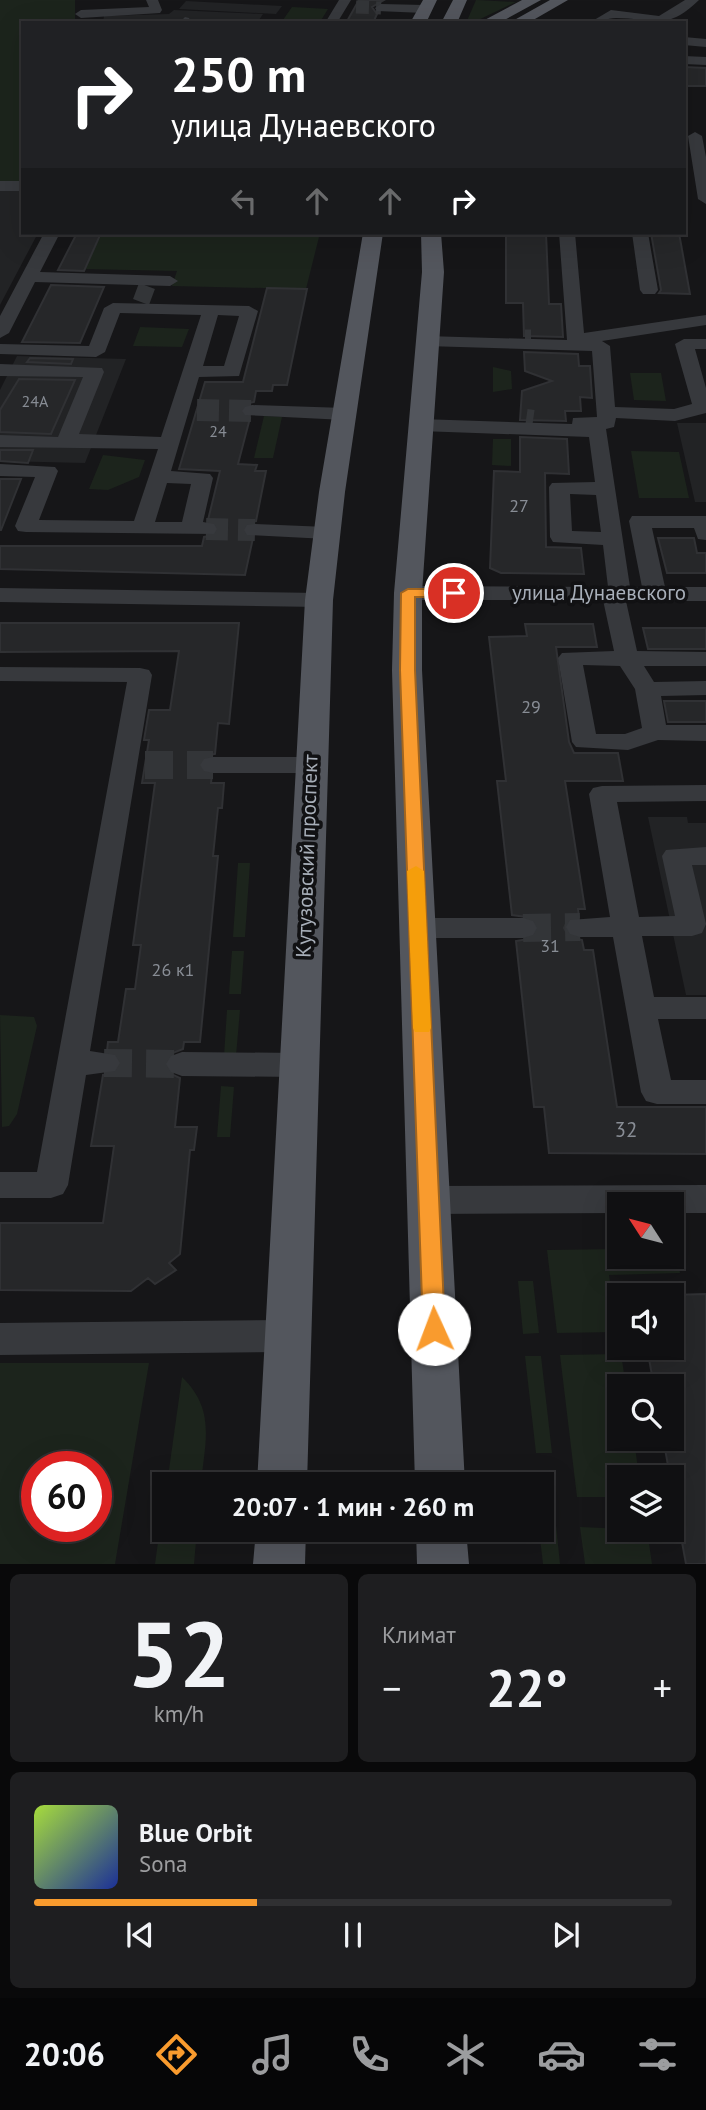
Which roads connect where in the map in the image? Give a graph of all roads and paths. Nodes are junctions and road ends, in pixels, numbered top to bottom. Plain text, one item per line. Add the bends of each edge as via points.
1 (79, 0) edge
2 (152, 0) edge
3 (460, 0) edge
4 (561, 0) edge
5 (693, 0) edge
6 (347, 4) edge
7 (533, 7) edge
8 (381, 8) tunnel mouth
9 (424, 11) edge
10 (80, 18) edge
11 (333, 21) edge
12 (450, 21) edge
13 (492, 21) edge
14 (518, 21) edge
15 (598, 21) edge
16 (658, 21) edge
17 (686, 41) edge
18 (706, 43) edge
19 (686, 61) edge
20 (706, 61) edge
21 (695, 136) dead end
22 (702, 183) junction
23 (686, 185) edge
24 (0, 186) edge
25 (21, 186) edge
26 (706, 199) edge
27 (51, 235) edge
28 (373, 235) edge
29 (431, 235) edge
30 (443, 235) edge
31 (567, 235) edge
32 (640, 235) edge
33 (433, 272) junction
34 (29, 277) junction
35 (170, 281) dead end
36 (649, 290) dead end
37 (144, 294) junction
38 (211, 310) junction
39 (706, 320) edge
40 (0, 333) edge
41 (427, 338) junction
42 (576, 339) junction
43 (528, 341) junction
44 (706, 344) edge
45 (0, 349) edge
46 (0, 370) edge
47 (192, 371) junction
48 (704, 407) edge
49 (252, 411) tunnel mouth
50 (607, 412) junction
51 (345, 414) junction
52 (420, 421) junction
53 (529, 424) junction
54 (66, 440) junction
55 (0, 441) edge
56 (170, 443) junction
57 (0, 470) edge
58 (159, 477) junction
59 (604, 489) junction
60 (143, 527) junction
61 (198, 529) joint
62 (255, 530) tunnel mouth
63 (327, 533) junction
64 (706, 534) edge
65 (612, 539) junction
66 (408, 593) junction
67 (617, 593) junction
68 (655, 594) junction
69 (706, 594) edge
70 (0, 595) edge
71 (318, 600) junction
72 (627, 658) junction
73 (706, 659) edge
74 (0, 674) edge
75 (706, 688) edge
76 (647, 689) junction
77 (655, 732) junction
78 (706, 733) edge
79 (213, 765) tunnel mouth
80 (310, 765) junction
81 (706, 793) edge
82 (706, 856) edge
83 (580, 927) tunnel mouth
84 (626, 927) junction
85 (418, 928) junction
86 (523, 928) tunnel mouth
87 (641, 1008) junction
88 (706, 1008) edge
89 (182, 1064) tunnel mouth
90 (299, 1065) junction
91 (706, 1092) edge
92 (0, 1185) edge
93 (706, 1199) edge
94 (429, 1200) junction
95 (287, 1336) junction
96 (0, 1339) edge
97 (282, 1472) edge
98 (440, 1472) edge
99 (280, 1542) edge
100 (442, 1542) edge
101 (279, 1564) edge
102 (443, 1564) edge

1 - 10 street
2 - 10 street via 156,10
3 - 12 main road
4 - 7 main road
5 - 16 street
6 - 11 street
7 - 13 main road
7 - 14 main road
8 - 9 street
15 - 16 street via 611,13
17 - 18 street
19 - 20 street
21 - 22 street
22 - 23 street
22 - 26 street
24 - 25 street
27 - 34 street
28 - 51 main road, Кутузовский проспект
29 - 33 main road
30 - 33 main road
31 - 42 street
32 - 36 street
33 - 41 main road
34 - 37 street
34 - 40 street
35 - 37 street
37 - 38 street
37 - 45 street via 113,308 96,352
38 - 47 street
38 - 47 street via 249,311 232,372
39 - 42 street
41 - 43 street
41 - 52 main road
42 - 43 street
43 - 50 street via 601,346
44 - 48 street via 684,344
46 - 54 street via 94,372
47 - 56 street via 188,410
48 - 50 street via 675,415
49 - 51 street
50 - 53 street via 607,423
51 - 63 main road, Кутузовский проспект
52 - 53 street
52 - 66 main road
53 - 59 street via 598,431
54 - 55 street
54 - 56 street
56 - 58 street
57 - 60 street via 48,471 26,526
58 - 60 street
58 - 61 street via 204,478
59 - 65 street
59 - 65 street via 559,487 561,537
60 - 61 street
62 - 63 street
63 - 71 main road, Кутузовский проспект
64 - 68 street via 703,522 640,521
65 - 67 street
66 - 67 street, улица Дунаевского
66 - 85 main road
67 - 68 street, улица Дунаевского
67 - 72 street
68 - 69 street, улица Дунаевского
70 - 71 street
71 - 80 main road, Кутузовский проспект
72 - 73 street
72 - 76 street
72 - 77 street via 570,658 585,742 628,742
74 - 92 street via 139,675 134,765 89,1063 51,1185
75 - 76 street
76 - 77 street
77 - 78 street
79 - 80 street
80 - 90 main road, Кутузовский проспект
81 - 84 street via 602,794
82 - 84 street via 676,856 692,926
83 - 84 street
84 - 87 street
85 - 86 street
85 - 94 main road
87 - 88 street
87 - 91 street via 657,1092
89 - 90 street
90 - 95 main road, Кутузовский проспект
93 - 94 street
94 - 98 main road
95 - 96 street
95 - 97 main road, Кутузовский проспект
99 - 101 main road
100 - 102 main road

